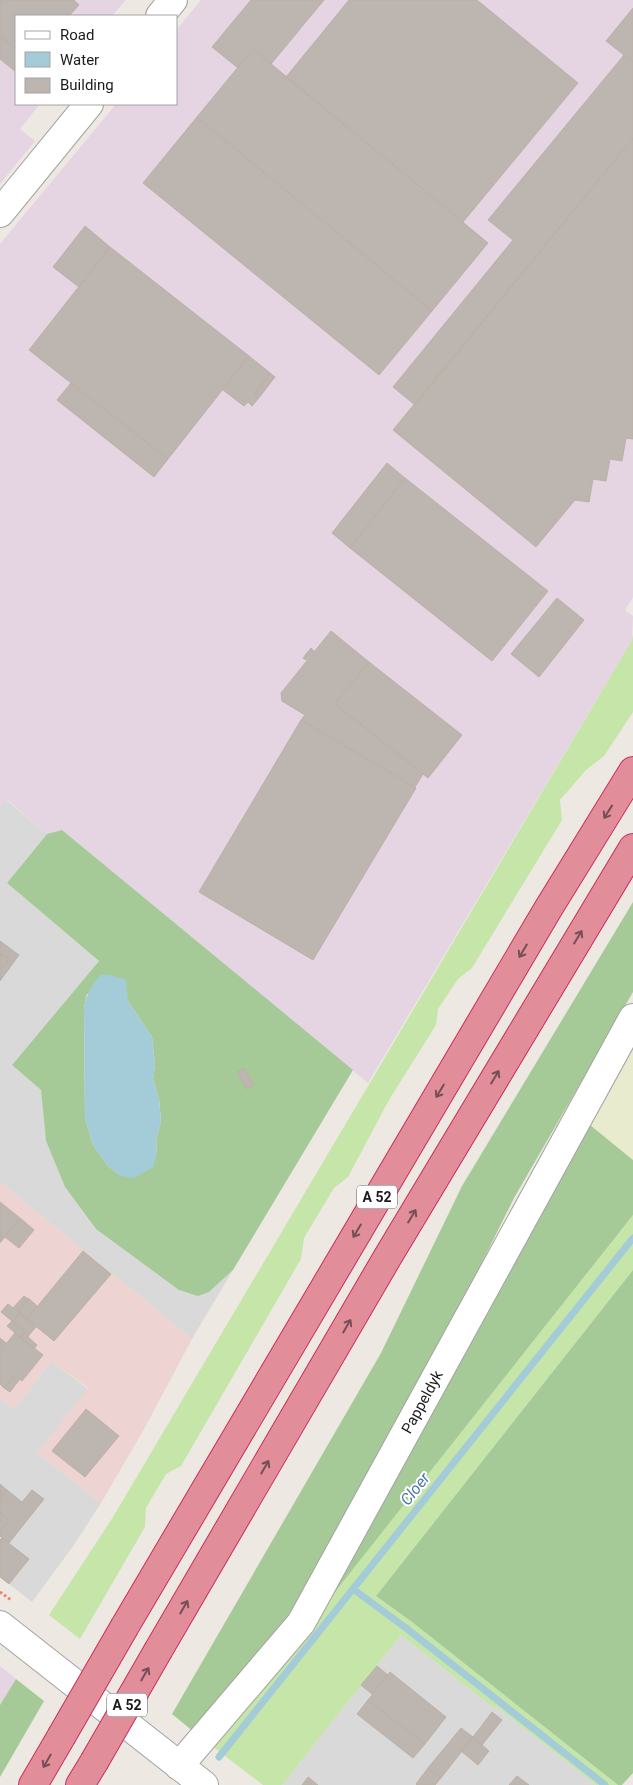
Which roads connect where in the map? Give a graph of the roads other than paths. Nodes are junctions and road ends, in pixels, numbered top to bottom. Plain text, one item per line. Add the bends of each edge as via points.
1 (173, 0) edge
2 (161, 15) edge
3 (88, 105) edge
4 (0, 213) edge
5 (633, 771) edge
6 (633, 848) edge
7 (633, 1018) edge
8 (0, 1625) edge
9 (179, 1766) junction
10 (34, 1785) edge
11 (80, 1785) edge
12 (204, 1785) edge

1 - 2 street
3 - 4 street
5 -> 10 highway, A 52, bridge via 528,943
11 -> 6 highway, A 52, bridge via 386,1258
7 - 9 street, Pappeldyk via 301,1623
8 - 9 street
9 - 12 street

